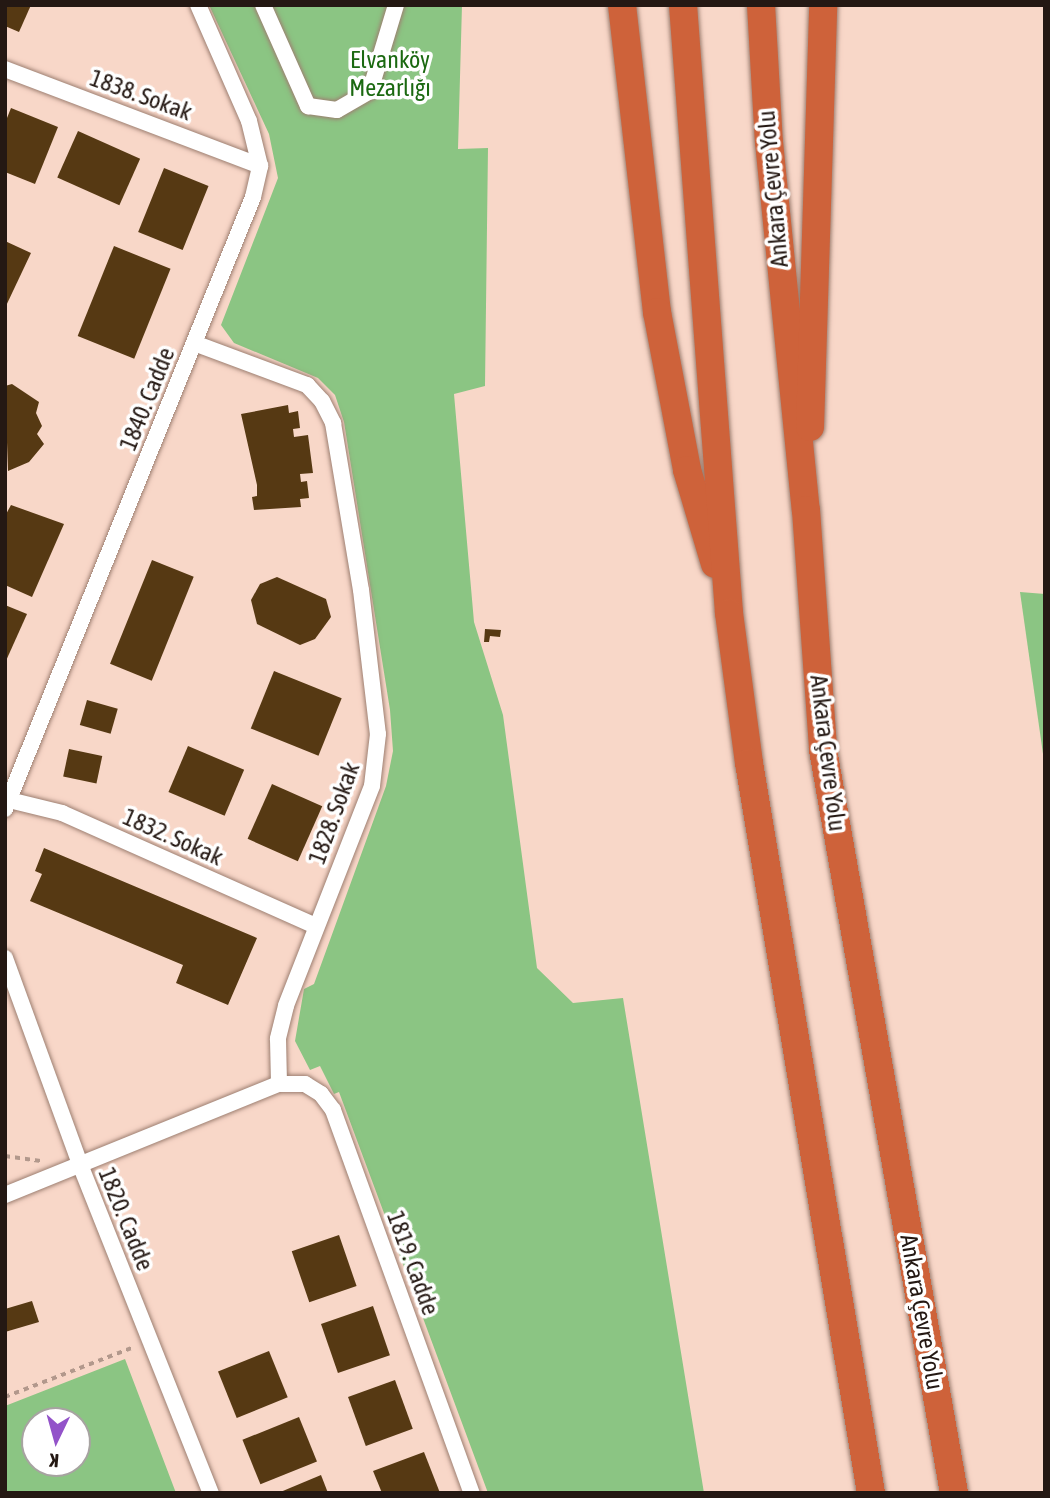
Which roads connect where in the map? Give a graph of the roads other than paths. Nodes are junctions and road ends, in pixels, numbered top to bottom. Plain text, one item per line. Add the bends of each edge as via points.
1 (198, 5) edge
2 (263, 5) edge
3 (396, 5) edge
4 (622, 5) edge
5 (683, 5) edge
6 (761, 5) edge
7 (823, 5) edge
8 (5, 69) edge
9 (260, 166) junction
10 (194, 343) junction
11 (806, 510) junction
12 (729, 613) junction
13 (6, 802) edge
14 (316, 926) junction
15 (5, 958) edge
16 (279, 1084) junction
17 (81, 1167) junction
18 (5, 1195) edge
19 (211, 1493) edge
20 (472, 1493) edge
21 (872, 1493) edge
22 (954, 1493) edge

1 - 9 street, 1840. Cadde via 249,121
2 - 3 street via 308,106 337,110 370,91
4 - 12 highway via 664,351 687,470
5 - 12 highway
6 - 11 highway, Ankara Çevre Yolu via 786,342
7 - 11 highway
8 - 9 street, 1838. Sokak
9 - 10 street, 1840. Cadde via 253,197
10 - 13 street, 1840. Cadde
10 - 14 street, 1828. Sokak via 307,385 323,401 333,423 361,590 377,760 372,786
11 - 22 highway, Ankara Çevre Yolu via 823,750
12 - 21 highway via 749,763
13 - 14 street, 1832. Sokak via 62,813
14 - 16 street, 1828. Sokak via 278,1039
15 - 17 street, 1820. Cadde
16 - 17 street
16 - 20 street, 1819. Cadde via 305,1084 321,1094 333,1110
17 - 18 street
17 - 19 street, 1820. Cadde

